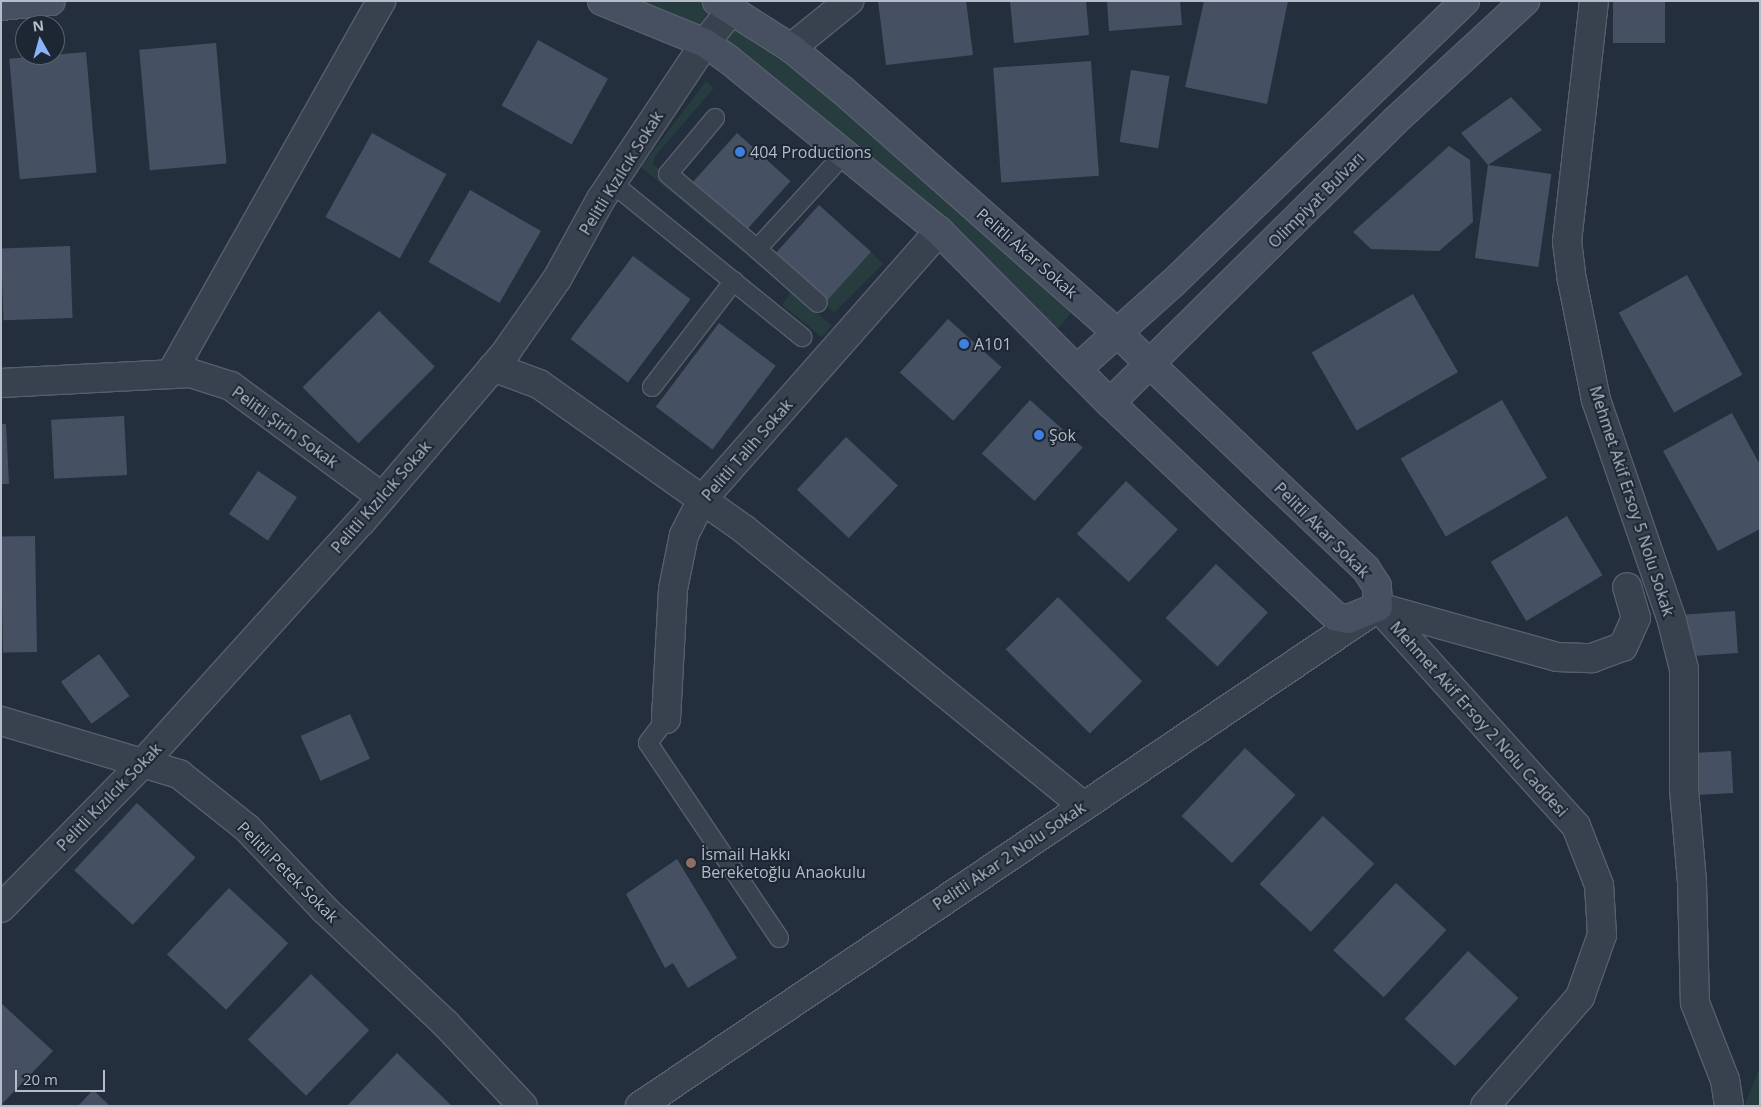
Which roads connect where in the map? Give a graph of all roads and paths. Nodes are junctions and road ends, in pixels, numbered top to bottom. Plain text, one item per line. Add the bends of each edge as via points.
1 (51, 1) edge
2 (381, 1) edge
3 (602, 1) edge
4 (849, 1) edge
5 (1526, 1) edge
6 (1594, 1) edge
7 (725, 5) edge
8 (1, 6) edge
9 (1452, 6) edge
10 (705, 43) junction
11 (791, 48) junction
12 (715, 118) dead end
13 (844, 154) junction
14 (612, 183) junction
15 (939, 232) junction
16 (757, 249) junction
17 (734, 281) junction
18 (818, 303) dead end
19 (1116, 332) junction
20 (802, 337) dead end
21 (1150, 365) junction
22 (494, 367) junction
23 (1078, 369) junction
24 (171, 374) junction
25 (1, 383) edge
26 (652, 387) dead end
27 (1110, 403) junction
28 (382, 497) junction
29 (701, 501) junction
30 (1627, 587) dead end
31 (1378, 607) junction
32 (666, 719) joint
33 (1, 721) edge
34 (142, 764) junction
35 (1083, 806) junction
36 (1, 908) edge
37 (779, 938) dead end
38 (523, 1106) edge
39 (640, 1106) edge
40 (1485, 1106) edge
41 (1729, 1106) edge

1 - 8 main road
2 - 24 street
3 - 10 main road
4 - 11 street
5 - 21 main road, Olimpiyat Bulvarı via 1396,120
6 - 41 street, Mehmet Akif Ersoy 5 Nolu Sokak via 1567,241 1596,400 1672,621 1684,669 1684,789 1692,883 1695,1003 1725,1080
7 - 10 street, Pelitli Akar Sokak
7 - 11 main road, Pelitli Akar Sokak
9 - 19 main road via 1173,283
10 - 13 main road
10 - 14 street, Pelitli Kızılcık Sokak
11 - 19 main road, Pelitli Akar Sokak
12 - 16 lane via 668,174
13 - 15 main road
13 - 16 lane
14 - 17 lane
14 - 22 street, Pelitli Kızılcık Sokak via 557,279
15 - 23 main road
15 - 29 street, Pelitli Talih Sokak
16 - 18 lane
17 - 20 lane
17 - 26 lane
19 - 21 main road, Pelitli Akar Sokak
19 - 23 main road
21 - 27 main road, Olimpiyat Bulvarı
21 - 31 main road, Pelitli Akar Sokak via 1366,569 1377,586
22 - 28 street, Pelitli Kızılcık Sokak
22 - 29 street via 539,384
23 - 27 main road
24 - 25 street, Pelitli Şirin Sokak
24 - 28 street, Pelitli Şirin Sokak via 190,373 230,386
27 - 31 main road via 1336,617 1348,619
28 - 34 street, Pelitli Kızılcık Sokak
29 - 32 street, Pelitli Talih Sokak via 684,535 673,589
29 - 35 street via 745,530
30 - 31 street, Mehmet Akif Ersoy 2 Nolu Caddesi via 1636,618 1623,647 1592,658 1558,657
31 - 35 street, Pelitli Akar 2 Nolu Sokak
31 - 40 street, Mehmet Akif Ersoy 2 Nolu Caddesi via 1576,826 1599,885 1602,935 1580,996
32 - 37 lane via 648,743
33 - 34 street, Pelitli Petek Sokak
34 - 36 street, Pelitli Kızılcık Sokak
34 - 38 street, Pelitli Petek Sokak via 178,774 247,828 325,910 446,1024
35 - 39 street, Pelitli Akar 2 Nolu Sokak

